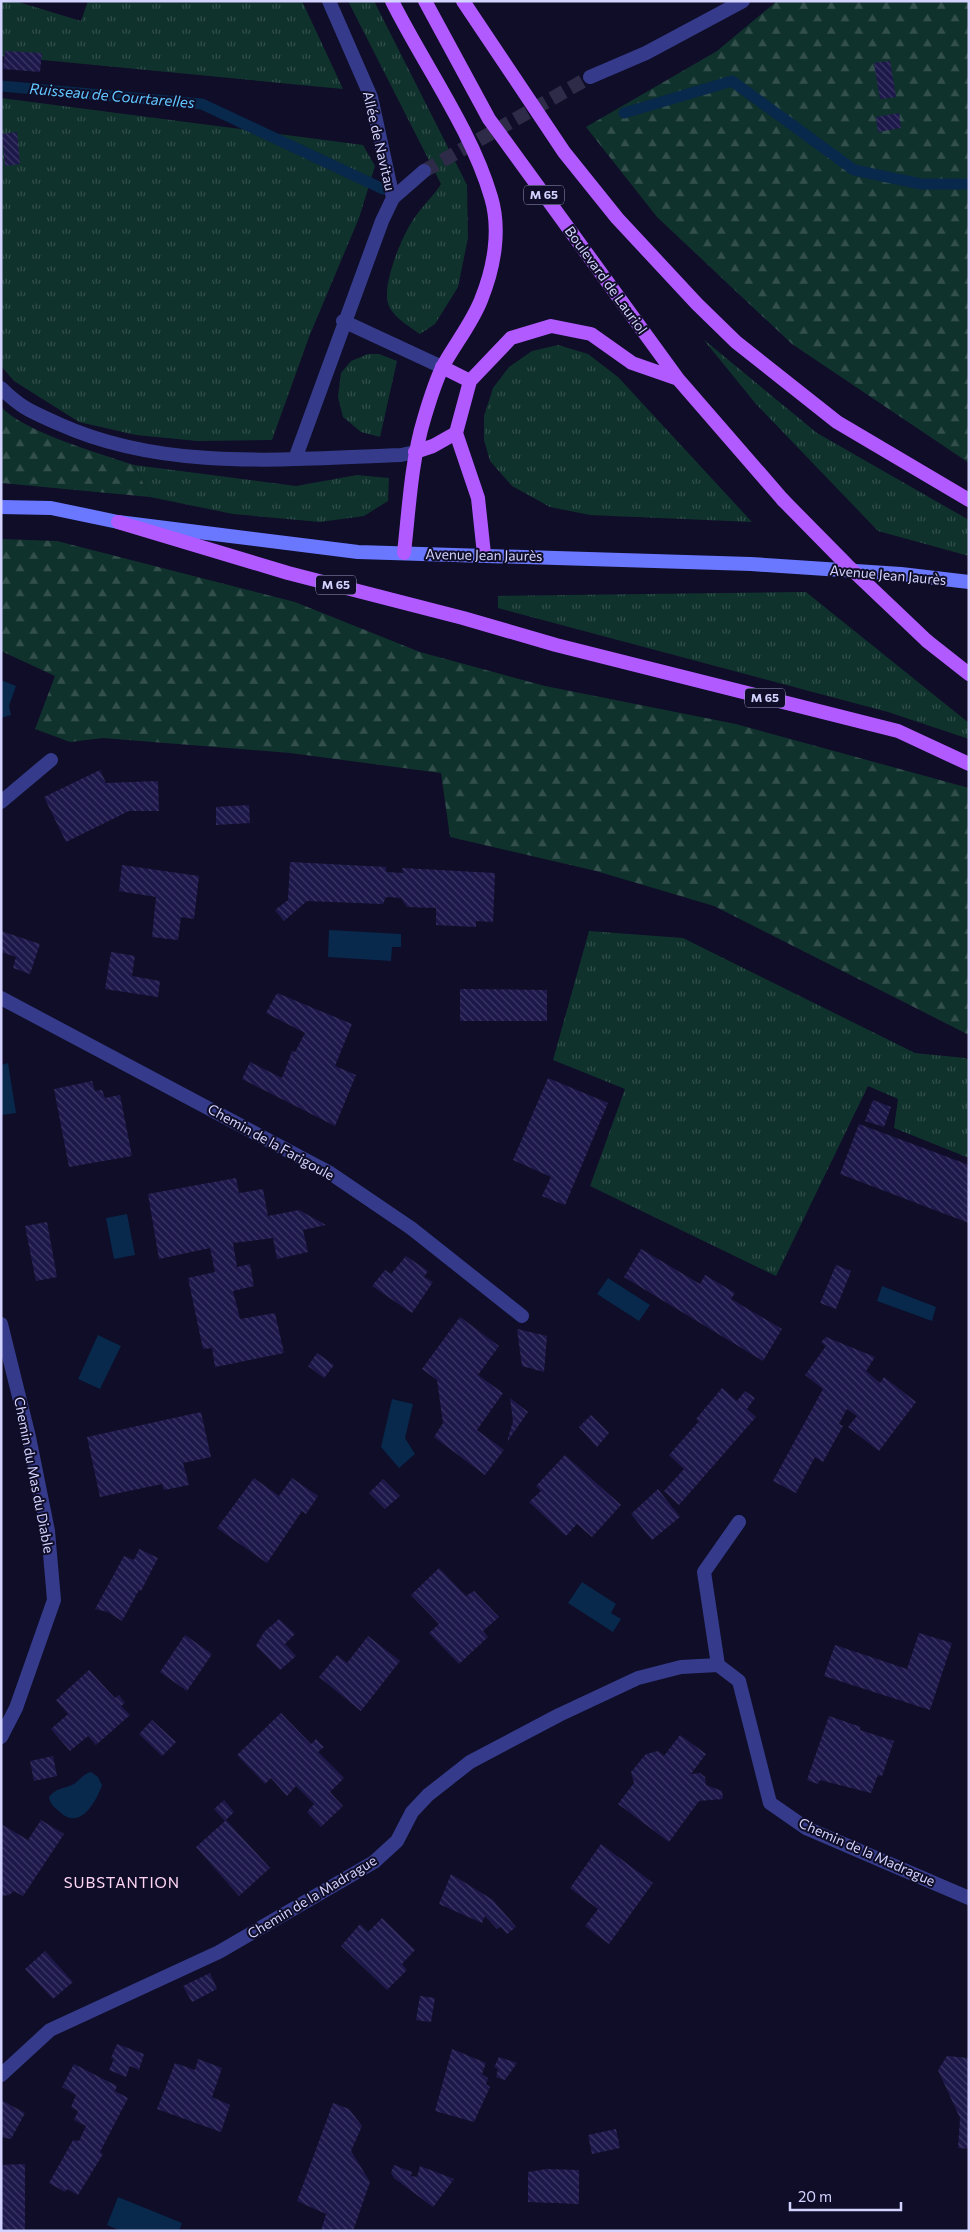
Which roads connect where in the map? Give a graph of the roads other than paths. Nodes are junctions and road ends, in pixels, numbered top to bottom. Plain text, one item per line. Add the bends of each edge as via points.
1 (329, 1) edge
2 (392, 1) edge
3 (425, 1) edge
4 (463, 1) edge
5 (743, 1) edge
6 (590, 77) tunnel mouth
7 (424, 171) tunnel mouth
8 (393, 198) junction
9 (344, 321) junction
10 (442, 367) junction
11 (678, 379) junction
12 (470, 381) junction
13 (1, 388) edge
14 (456, 433) junction
15 (415, 452) junction
16 (295, 459) junction
17 (969, 500) edge
18 (1, 507) edge
19 (118, 522) junction
20 (404, 553) junction
21 (484, 554) junction
22 (969, 582) edge
23 (969, 674) edge
24 (51, 760) dead end
25 (969, 764) edge
26 (1, 802) edge
27 (1, 998) edge
28 (522, 1316) dead end
29 (1, 1324) edge
30 (739, 1522) dead end
31 (718, 1665) junction
32 (1, 1737) edge
33 (969, 1898) edge
34 (1, 2075) edge

1 - 8 street, Allée de Navitau via 371,97
2 - 10 main road via 462,130 492,198 496,229 493,264 481,301
3 - 11 main road, Boulevard de Lauriol / M 65 via 484,112
4 - 17 main road via 564,152 617,218 736,342 837,422
5 - 6 street via 646,53
7 - 8 street
8 - 9 street
9 - 10 street
9 - 16 street
10 - 12 main road
10 - 15 main road
11 - 12 main road, M 65 via 632,363 591,334 551,326 511,338
11 - 23 main road, M 65, bridge via 783,500 846,565 927,641
12 - 14 main road, M 65
13 - 16 street via 19,406 88,437 160,452 227,460
14 - 15 main road
14 - 21 main road via 478,498
15 - 16 street
15 - 20 main road
18 - 19 main road, Avenue Jean Jaurès via 51,508
19 - 20 main road, Avenue Jean Jaurès via 358,552
19 - 25 main road, M 65 via 288,573 556,645 898,731
20 - 21 main road, Avenue Jean Jaurès
21 - 22 main road, Avenue Jean Jaurès via 751,564
24 - 26 street
27 - 28 street, Chemin de la Farigoule via 330,1173 411,1228
29 - 32 street, Chemin du Mas du Diable via 30,1437 48,1531 54,1600 16,1708
30 - 31 street via 704,1572
31 - 33 street, Chemin de la Madrague via 739,1681 770,1803 806,1828
31 - 34 street, Chemin de la Madrague via 681,1667 638,1678 470,1762 428,1795 412,1812 397,1841 374,1862 220,1952 50,2030

